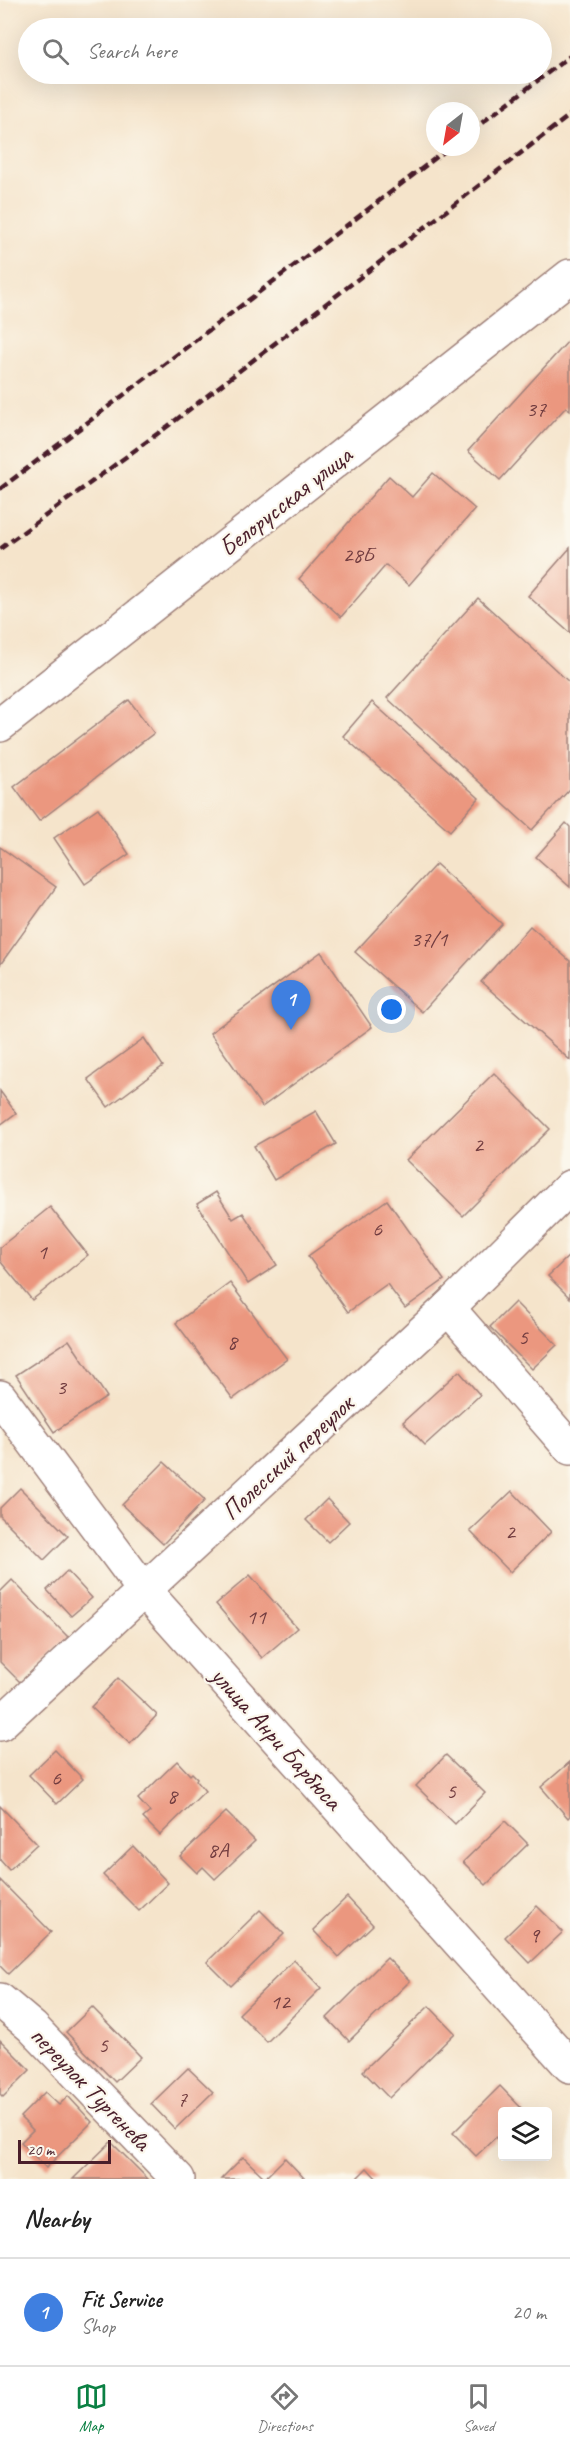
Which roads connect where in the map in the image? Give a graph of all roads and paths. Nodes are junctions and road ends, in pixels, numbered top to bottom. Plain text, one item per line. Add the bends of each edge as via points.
1 (570, 276) edge
2 (0, 725) edge
3 (570, 1186) edge
4 (448, 1308) junction
5 (0, 1397) edge
6 (570, 1448) edge
7 (143, 1589) junction
8 (0, 1724) edge
9 (0, 2000) edge
10 (570, 2066) edge
11 (178, 2179) edge

1 - 2 street, Белорусская улица
3 - 4 street, Полесский переулок
4 - 6 street
4 - 7 street, Полесский переулок
5 - 7 street, улица Анри Барбюса
7 - 8 street, Полесский переулок
7 - 10 street, улица Анри Барбюса
9 - 11 street, переулок Тургенева via 32,2027

